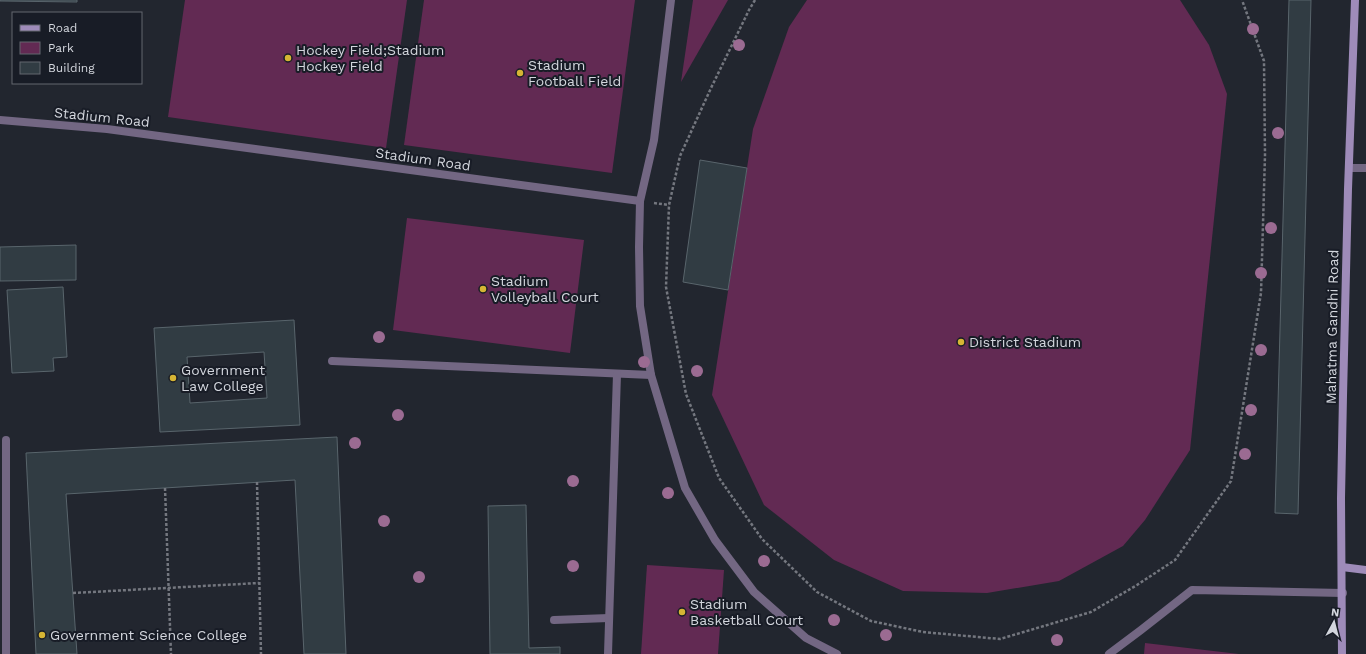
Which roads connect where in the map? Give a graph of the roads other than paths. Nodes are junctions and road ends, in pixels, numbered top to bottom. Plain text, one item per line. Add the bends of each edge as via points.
1 (671, 0) edge
2 (1355, 0) edge
3 (0, 120) edge
4 (1349, 168) junction
5 (1366, 168) edge
6 (640, 201) junction
7 (332, 361) dead end
8 (617, 374) junction
9 (651, 375) junction
10 (6, 440) dead end
11 (1342, 567) junction
12 (1366, 570) edge
13 (1343, 593) junction
14 (609, 618) junction
15 (554, 620) dead end
16 (6, 654) edge
17 (608, 654) edge
18 (837, 654) edge
19 (1109, 654) edge
20 (1342, 654) edge

1 - 6 street via 654,140
2 - 4 street, Mahatma Gandhi Road
3 - 6 street, Stadium Road via 107,129
4 - 5 street
4 - 11 street, Mahatma Gandhi Road
6 - 9 street via 640,306
7 - 8 street
8 - 9 street
8 - 14 street
9 - 18 street via 685,488 715,540 754,592 806,638
10 - 16 street
11 - 12 street
11 - 13 street, Mahatma Gandhi Road
13 - 19 street via 1192,590
13 - 20 street, Mahatma Gandhi Road
14 - 15 street
14 - 17 street

